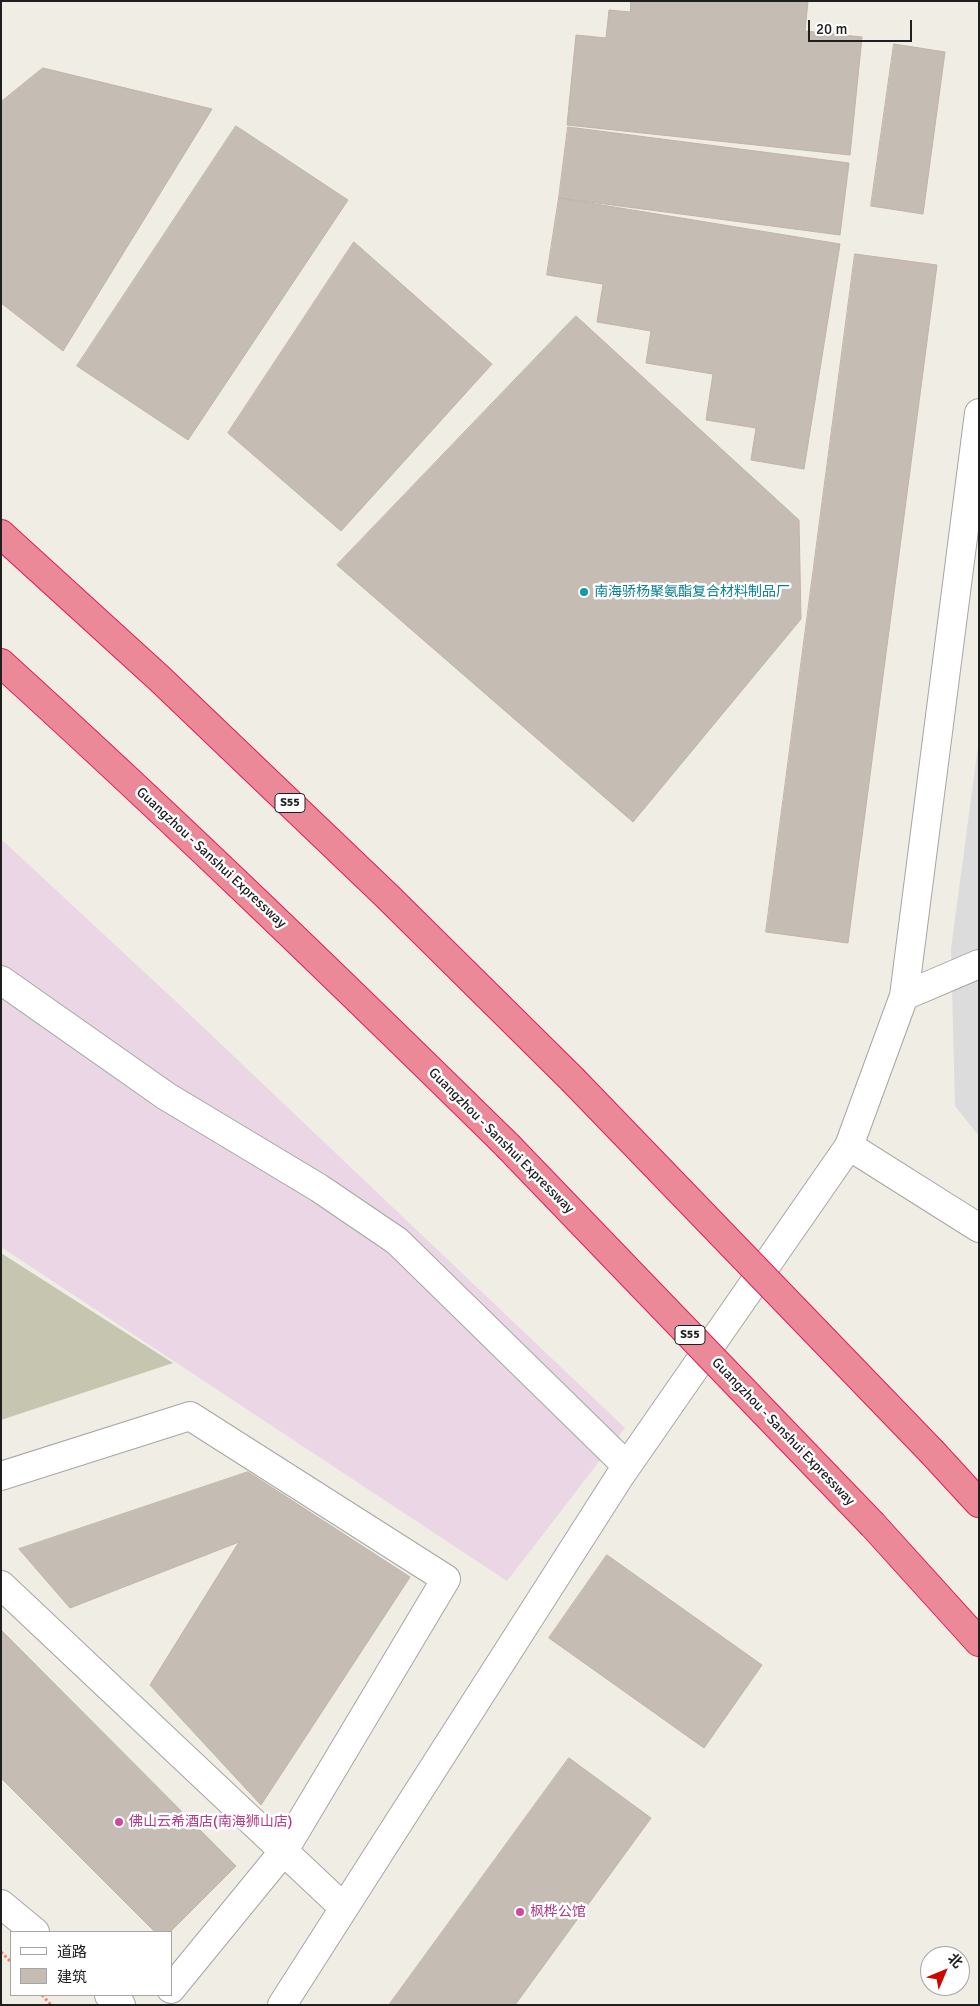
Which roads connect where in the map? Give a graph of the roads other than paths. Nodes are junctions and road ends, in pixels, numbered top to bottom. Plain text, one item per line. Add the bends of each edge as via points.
1 (979, 413) edge
2 (1, 534) edge
3 (1, 663) edge
4 (979, 964) edge
5 (1, 980) edge
6 (904, 996) junction
7 (849, 1146) junction
8 (979, 1228) edge
9 (627, 1466) junction
10 (1, 1476) edge
11 (979, 1503) edge
12 (1, 1585) edge
13 (979, 1642) edge
14 (283, 1852) junction
15 (1, 1904) edge
16 (344, 1908) junction
17 (34, 1931) edge
18 (172, 1989) edge
19 (110, 1996) edge
20 (121, 2005) edge
21 (282, 2005) edge

1 - 6 street
2 - 11 highway, S55, bridge via 175,692 572,1079
3 - 13 highway, Guangzhou - Sanshui Expressway / S55, bridge via 326,967 507,1145
4 - 6 street
5 - 9 street via 166,1096 319,1188 397,1241
6 - 7 street
7 - 8 street
7 - 9 street
9 - 16 street
10 - 14 street via 190,1416 446,1579
12 - 14 street
14 - 16 street
14 - 18 street
15 - 17 street
16 - 21 street
19 - 20 street

